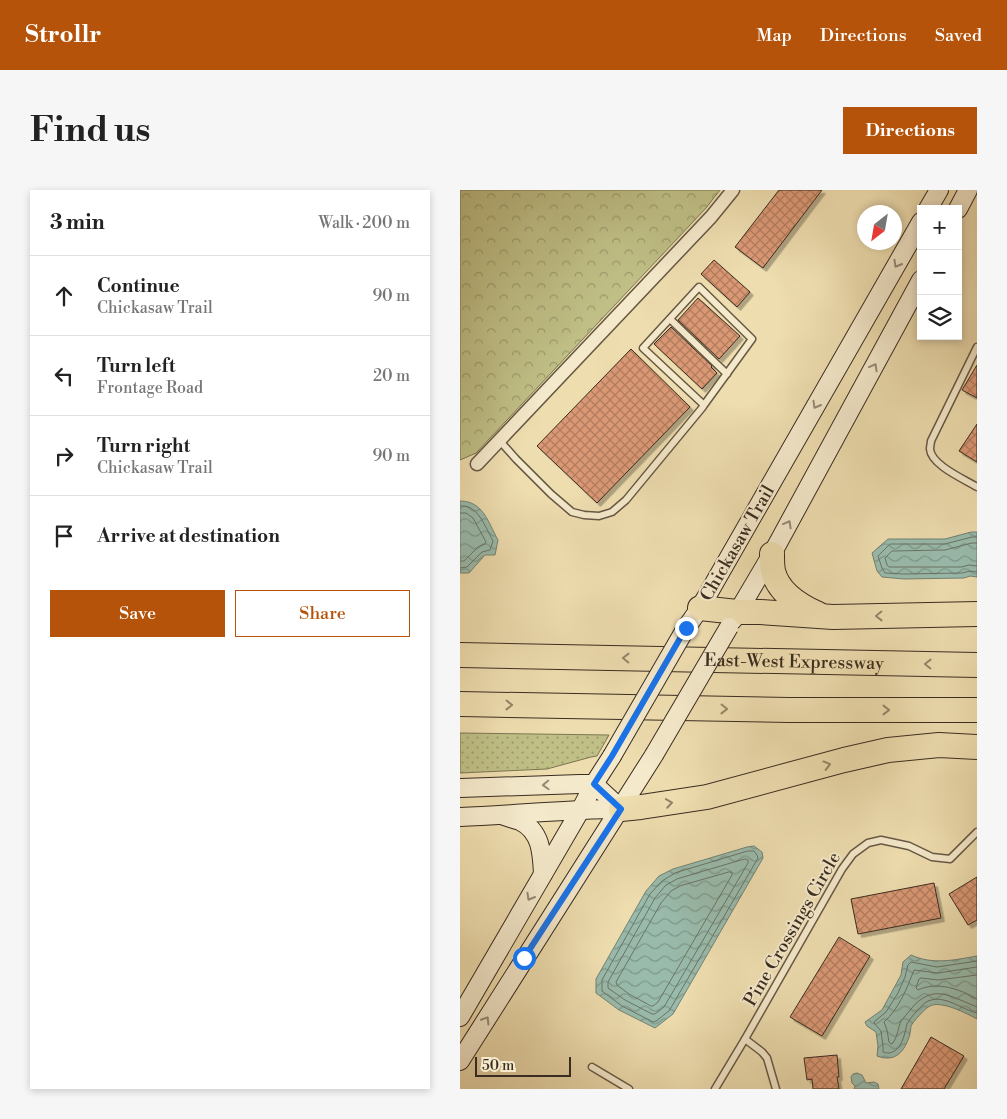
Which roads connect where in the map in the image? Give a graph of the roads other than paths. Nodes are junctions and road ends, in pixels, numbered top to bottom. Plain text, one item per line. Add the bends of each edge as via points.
1 (733, 190) edge
2 (939, 190) edge
3 (968, 190) edge
4 (930, 205) edge
5 (960, 205) edge
6 (917, 229) edge
7 (917, 287) edge
8 (670, 319) junction
9 (977, 346) edge
10 (727, 374) junction
11 (704, 406) junction
12 (500, 440) junction
13 (477, 464) dead end
14 (977, 487) edge
15 (772, 554) junction
16 (700, 608) junction
17 (977, 614) edge
18 (824, 616) junction
19 (733, 619) junction
20 (460, 656) edge
21 (977, 665) edge
22 (460, 704) edge
23 (977, 710) edge
24 (977, 747) edge
25 (594, 784) junction
26 (460, 788) edge
27 (581, 809) junction
28 (621, 809) junction
29 (501, 815) junction
30 (460, 817) edge
31 (977, 832) edge
32 (543, 874) junction
33 (460, 1017) edge
34 (745, 1039) junction
35 (460, 1061) edge
36 (592, 1067) dead end
37 (629, 1089) edge
38 (715, 1089) edge
39 (776, 1089) edge

1 - 12 street
2 - 4 street
3 - 5 street
6 -> 16 street, Chickasaw Trail
15 -> 7 street, Chickasaw Trail
8 - 10 lane
8 - 10 lane via 699,287 752,339
8 - 11 lane via 643,348
9 - 14 lane via 931,441 930,450 941,466
10 - 11 lane
11 - 12 lane via 626,500 612,512 599,516 572,512
12 - 13 street
15 - 18 highway via 773,571 779,584 805,608
15 - 19 street, Chickasaw Trail
16 - 19 highway
16 - 25 street, Chickasaw Trail, bridge
17 -> 18 highway
18 - 19 highway via 760,612
19 - 28 street, Chickasaw Trail, bridge
21 -> 20 highway, East-West Expressway
22 -> 23 highway
28 -> 24 highway via 707,797 888,750 939,745
25 -> 26 street
25 - 27 street, Chickasaw Trail
25 - 28 street
27 - 28 street
27 - 29 street
27 - 32 street, Chickasaw Trail
35 -> 28 street, Chickasaw Trail
29 - 30 street
29 - 32 street via 521,822 538,839
31 - 34 lane, Pine Crossings Circle via 950,859 932,857 909,846 881,840 868,843 854,854 842,869
32 -> 33 street, Chickasaw Trail
34 - 38 lane, Pine Crossings Circle
34 - 39 lane via 767,1058
36 - 37 lane

